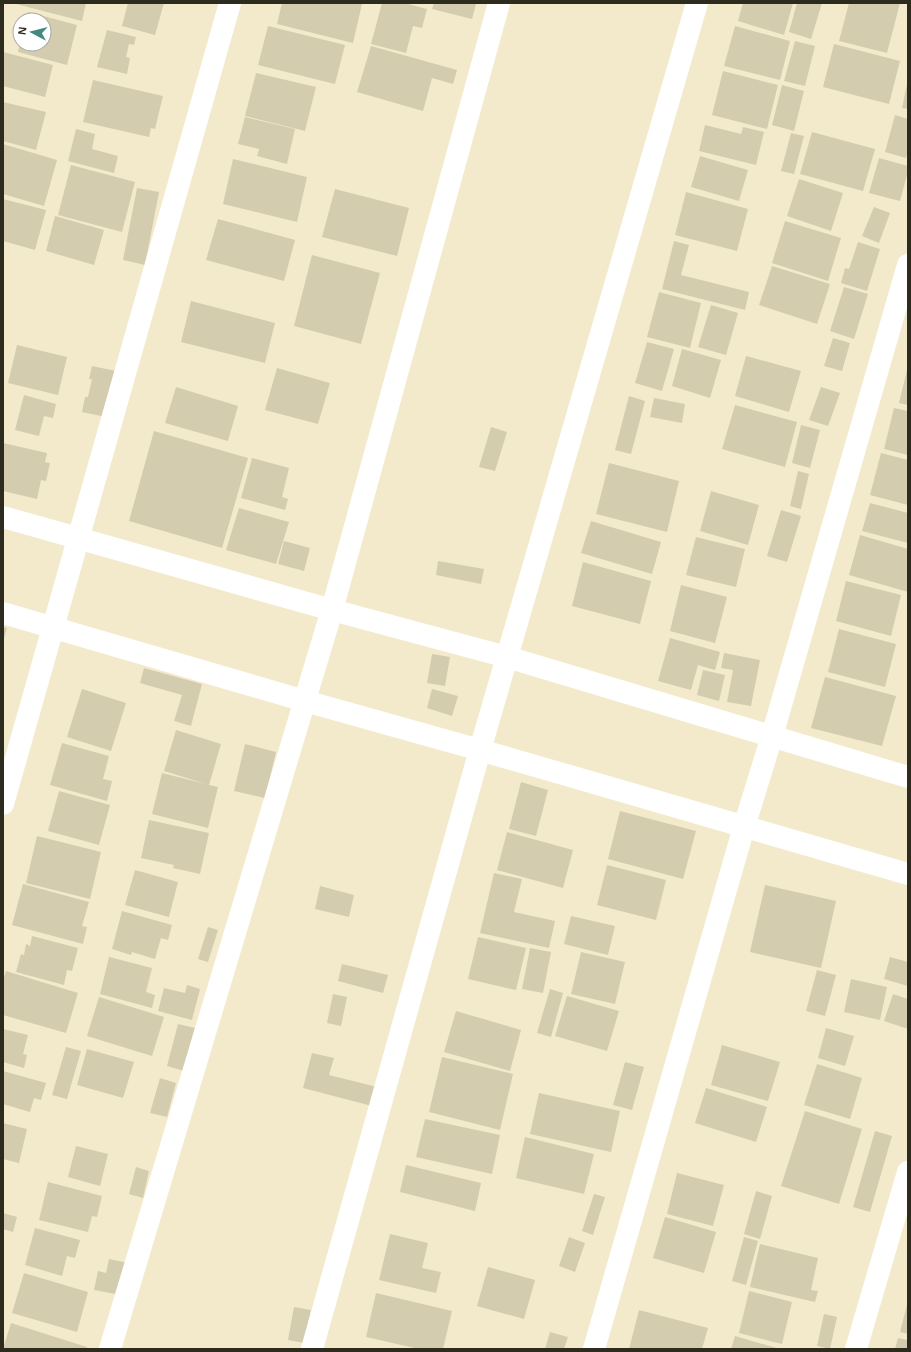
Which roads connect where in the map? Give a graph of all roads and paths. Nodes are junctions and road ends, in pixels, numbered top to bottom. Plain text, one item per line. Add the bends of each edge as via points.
1 (230, 3) edge
2 (499, 3) edge
3 (697, 3) edge
4 (908, 265) edge
5 (3, 518) edge
6 (77, 538) junction
7 (332, 610) junction
8 (3, 613) edge
9 (52, 627) junction
10 (507, 657) junction
11 (305, 701) junction
12 (772, 736) junction
13 (480, 750) junction
14 (908, 777) edge
15 (3, 804) edge
16 (744, 827) junction
17 (908, 874) edge
18 (908, 1172) edge
19 (110, 1349) edge
20 (312, 1349) edge
21 (594, 1349) edge
22 (856, 1349) edge

1 - 6 street
2 - 7 street
3 - 10 street
4 - 12 street
5 - 6 street
6 - 7 street
6 - 9 street
7 - 10 street
7 - 11 street
8 - 9 street
9 - 11 street
9 - 15 street
10 - 12 street
10 - 13 street
11 - 13 street
11 - 19 street
12 - 14 street
12 - 16 street
13 - 16 street
13 - 20 street
16 - 17 street
16 - 21 street
18 - 22 street

